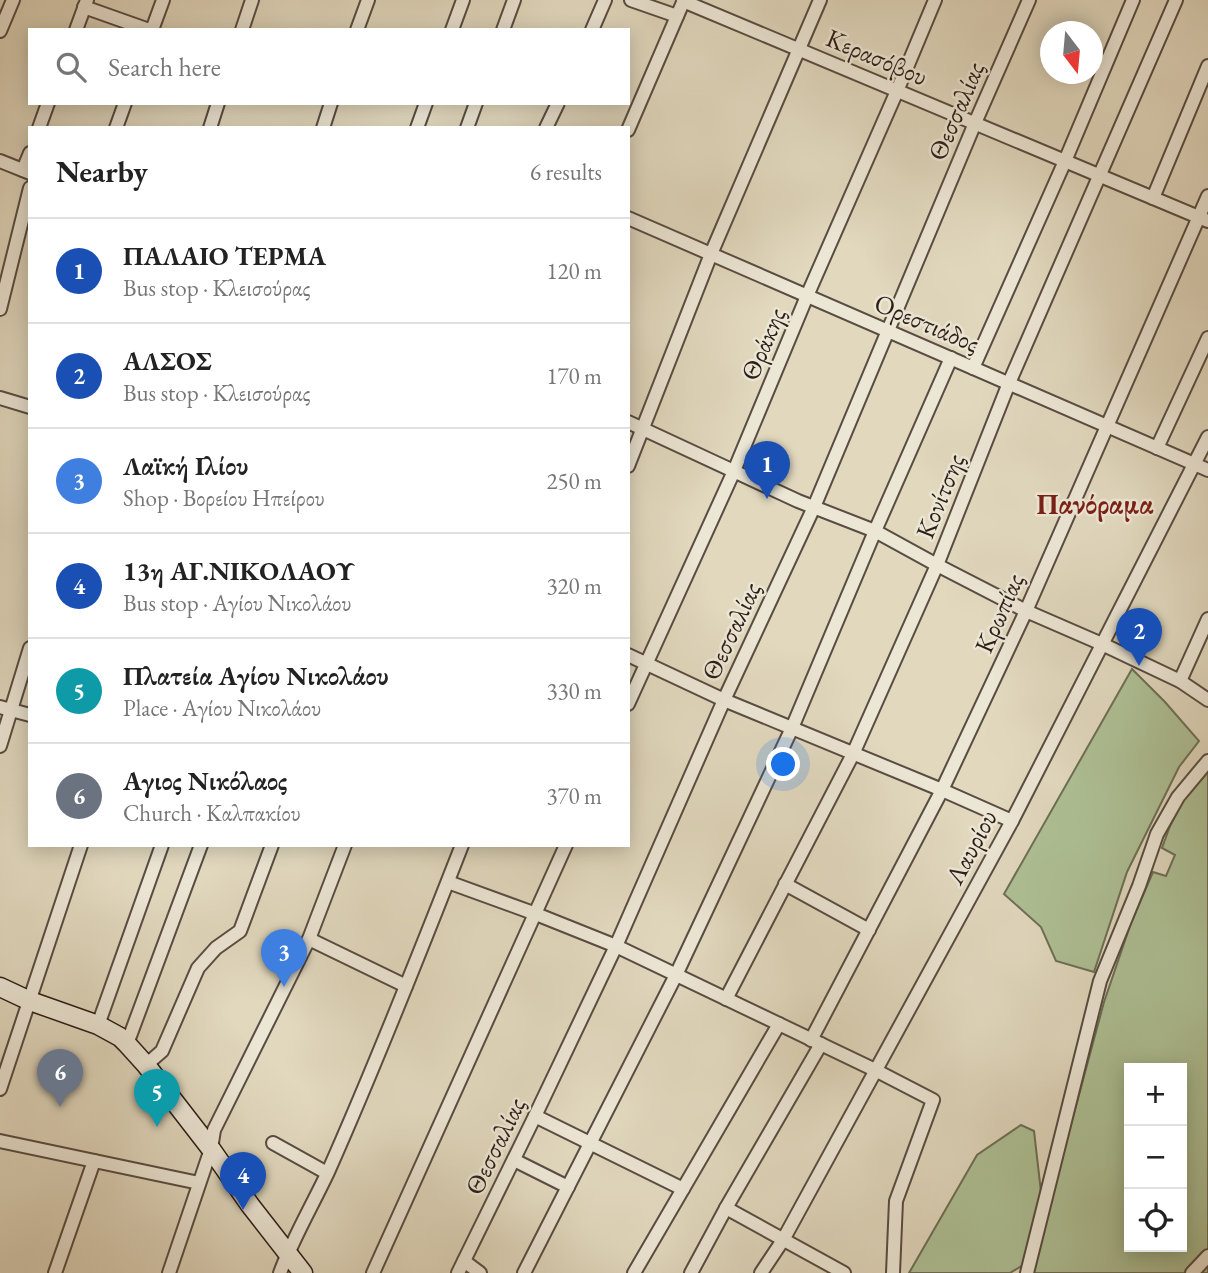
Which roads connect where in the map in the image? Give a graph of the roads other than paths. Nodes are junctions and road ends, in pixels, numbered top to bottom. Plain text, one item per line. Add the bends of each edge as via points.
1 (13, 0) edge
2 (163, 0) edge
3 (252, 0) edge
4 (368, 0) edge
5 (463, 0) edge
6 (514, 0) edge
7 (605, 0) edge
8 (631, 0) edge
9 (683, 0) edge
10 (820, 0) edge
11 (935, 0) edge
12 (1030, 0) edge
13 (1133, 0) edge
14 (1177, 0) edge
15 (86, 3) edge
16 (677, 16) junction
17 (77, 28) edge
18 (145, 28) edge
19 (151, 28) edge
20 (243, 28) edge
21 (358, 28) edge
22 (453, 28) edge
23 (504, 28) edge
24 (593, 28) edge
25 (0, 31) edge
26 (799, 49) junction
27 (1208, 66) edge
28 (897, 90) junction
29 (47, 105) edge
30 (124, 105) edge
31 (217, 105) edge
32 (330, 105) edge
33 (425, 105) edge
34 (475, 105) edge
35 (557, 105) edge
36 (975, 123) junction
37 (40, 126) edge
38 (117, 126) edge
39 (211, 126) edge
40 (324, 126) edge
41 (419, 126) edge
42 (468, 126) edge
43 (547, 126) edge
44 (630, 126) edge
45 (0, 161) edge
46 (1065, 161) junction
47 (27, 172) edge
48 (1100, 176) junction
49 (28, 196) edge
50 (1208, 196) edge
51 (1153, 198) junction
52 (630, 219) edge
53 (1203, 219) edge
54 (711, 254) junction
55 (807, 296) junction
56 (0, 309) edge
57 (889, 331) junction
58 (1208, 338) edge
59 (951, 358) junction
60 (973, 368) junction
61 (1009, 383) junction
62 (0, 398) edge
63 (28, 406) edge
64 (630, 423) edge
65 (1107, 426) junction
66 (644, 429) junction
67 (1208, 437) edge
68 (1157, 448) junction
69 (630, 461) edge
70 (1195, 464) junction
71 (1208, 470) edge
72 (734, 471) junction
73 (814, 507) junction
74 (875, 531) junction
75 (937, 565) junction
76 (1026, 611) junction
77 (1208, 619) edge
78 (1102, 644) junction
79 (28, 653) edge
80 (630, 656) edge
81 (646, 664) junction
82 (1180, 681) junction
83 (630, 700) edge
84 (724, 700) junction
85 (1208, 700) edge
86 (6, 708) edge
87 (28, 714) edge
88 (792, 728) junction
89 (0, 746) edge
90 (853, 754) junction
91 (1208, 761) edge
92 (942, 790) junction
93 (1012, 821) junction
94 (80, 847) edge
95 (161, 847) edge
96 (200, 847) edge
97 (271, 847) edge
98 (344, 847) edge
99 (461, 847) edge
100 (565, 847) edge
101 (448, 882) junction
102 (785, 884) junction
103 (536, 914) junction
104 (869, 930) junction
105 (309, 939) junction
106 (616, 946) junction
107 (676, 975) junction
108 (406, 986) junction
109 (0, 987) edge
110 (726, 999) junction
111 (30, 1001) junction
112 (779, 1024) junction
113 (98, 1025) junction
114 (816, 1042) junction
115 (127, 1044) junction
116 (146, 1065) junction
117 (876, 1070) junction
118 (0, 1089) edge
119 (535, 1116) junction
120 (0, 1141) edge
121 (273, 1143) dead end
122 (591, 1143) junction
123 (211, 1149) junction
124 (514, 1160) junction
125 (94, 1161) junction
126 (327, 1173) junction
127 (199, 1184) junction
128 (568, 1187) junction
129 (683, 1189) junction
130 (726, 1208) junction
131 (783, 1240) junction
132 (287, 1252) junction
133 (1208, 1256) edge
134 (820, 1260) junction
135 (461, 1267) edge
136 (55, 1273) edge
137 (169, 1273) edge
138 (280, 1273) edge
139 (303, 1273) edge
140 (373, 1273) edge
141 (480, 1273) edge
142 (524, 1273) edge
143 (634, 1273) edge
144 (691, 1273) edge
145 (761, 1273) edge
146 (811, 1273) edge
147 (844, 1273) edge
148 (893, 1273) edge
149 (1027, 1273) edge
150 (1192, 1273) edge

1 - 25 street
2 - 19 street
3 - 20 street
4 - 21 street
5 - 22 street
6 - 23 street
7 - 24 street
8 - 16 street
9 - 16 street
9 - 26 street, Κερασόβου
10 - 26 street
11 - 28 street, Θράκης
12 - 36 street, Θεσσαλίας
13 - 46 street
14 - 48 street, Κονίτσης
15 - 17 street
15 - 18 street
16 - 44 street
26 - 28 street, Κερασόβου
26 - 54 street
27 - 51 street
28 - 36 street, Κερασόβου
28 - 55 street, Θράκης
29 - 37 street
30 - 38 street
31 - 39 street
32 - 40 street
33 - 41 street
34 - 42 street
35 - 43 street
36 - 46 street, Κερασόβου
36 - 57 street, Θεσσαλίας
45 - 47 street
46 - 48 street, Κερασόβου
46 - 60 street
48 - 51 street, Κερασόβου
48 - 61 street, Κονίτσης
49 - 56 street
50 - 53 street, Κρωπίας
51 - 53 street, Κερασόβου
52 - 54 street, Ορεστιάδος
53 - 65 street, Κρωπίας
54 - 55 street, Ορεστιάδος
54 - 66 street
55 - 57 street, Ορεστιάδος
55 - 72 street, Θράκης
57 - 59 street, Ορεστιάδος
57 - 73 street, Θεσσαλίας
58 - 68 street
59 - 60 street, Ορεστιάδος
59 - 74 street
60 - 61 street, Ορεστιάδος
61 - 65 street, Ορεστιάδος
61 - 75 street, Κονίτσης
62 - 63 street
64 - 66 street
65 - 68 street, Ορεστιάδος
65 - 76 street, Κρωπίας
66 - 69 street
66 - 72 street
67 - 70 street, Λαυρίου
68 - 70 street, Ορεστιάδος
70 - 71 street, Ορεστιάδος
70 - 78 street, Λαυρίου
72 - 73 street
72 - 81 street, Θράκης
73 - 74 street
73 - 84 street, Θεσσαλίας
74 - 75 street
74 - 88 street
75 - 76 street
75 - 90 street, Κονίτσης
76 - 78 street
76 - 92 street, Κρωπίας
77 - 82 street
78 - 82 street
78 - 93 street, Λαυρίου
79 - 86 street
80 - 81 street
81 - 83 street, Θράκης
81 - 84 street
82 - 85 street
84 - 88 street
84 - 106 street, Θεσσαλίας
86 - 87 street
86 - 89 street
88 - 90 street
88 - 107 street
90 - 92 street
90 - 102 street, Κονίτσης
91 - 149 street via 1178,797 1157,834 1100,981
92 - 93 street
92 - 104 street, Κρωπίας
93 - 117 street, Λαυρίου
94 - 111 street
95 - 113 street
96 - 115 street
97 - 116 street via 240,931 198,968 162,1051
98 - 105 street
99 - 101 street
100 - 103 street
101 - 103 street
101 - 108 street
102 - 104 street
102 - 110 street, Κονίτσης
103 - 106 street
103 - 140 street
104 - 114 street, Κρωπίας
105 - 108 street
105 - 123 street via 214,1130
106 - 107 street
106 - 119 street, Θεσσαλίας
107 - 110 street
107 - 122 street
108 - 126 street
109 - 111 street
110 - 112 street
111 - 113 street
111 - 118 street
112 - 114 street
112 - 129 street
113 - 115 street
114 - 117 street
114 - 130 street, Κρωπίας
115 - 116 street
116 - 123 street
117 - 131 street, Λαυρίου
117 - 148 street via 933,1100 896,1201
119 - 122 street
119 - 124 street, Θεσσαλίας
120 - 125 street
121 - 126 street
122 - 128 street
122 - 129 street
123 - 127 street
123 - 132 street
124 - 128 street
124 - 135 street, Θεσσαλίας
125 - 127 street
125 - 136 street
126 - 132 street
127 - 137 street
128 - 142 street
129 - 143 street
130 - 131 street
130 - 144 street, Κρωπίας
131 - 134 street
131 - 145 street, Λαυρίου
132 - 138 street
132 - 139 street
133 - 150 street
134 - 146 street
134 - 147 street
135 - 141 street

